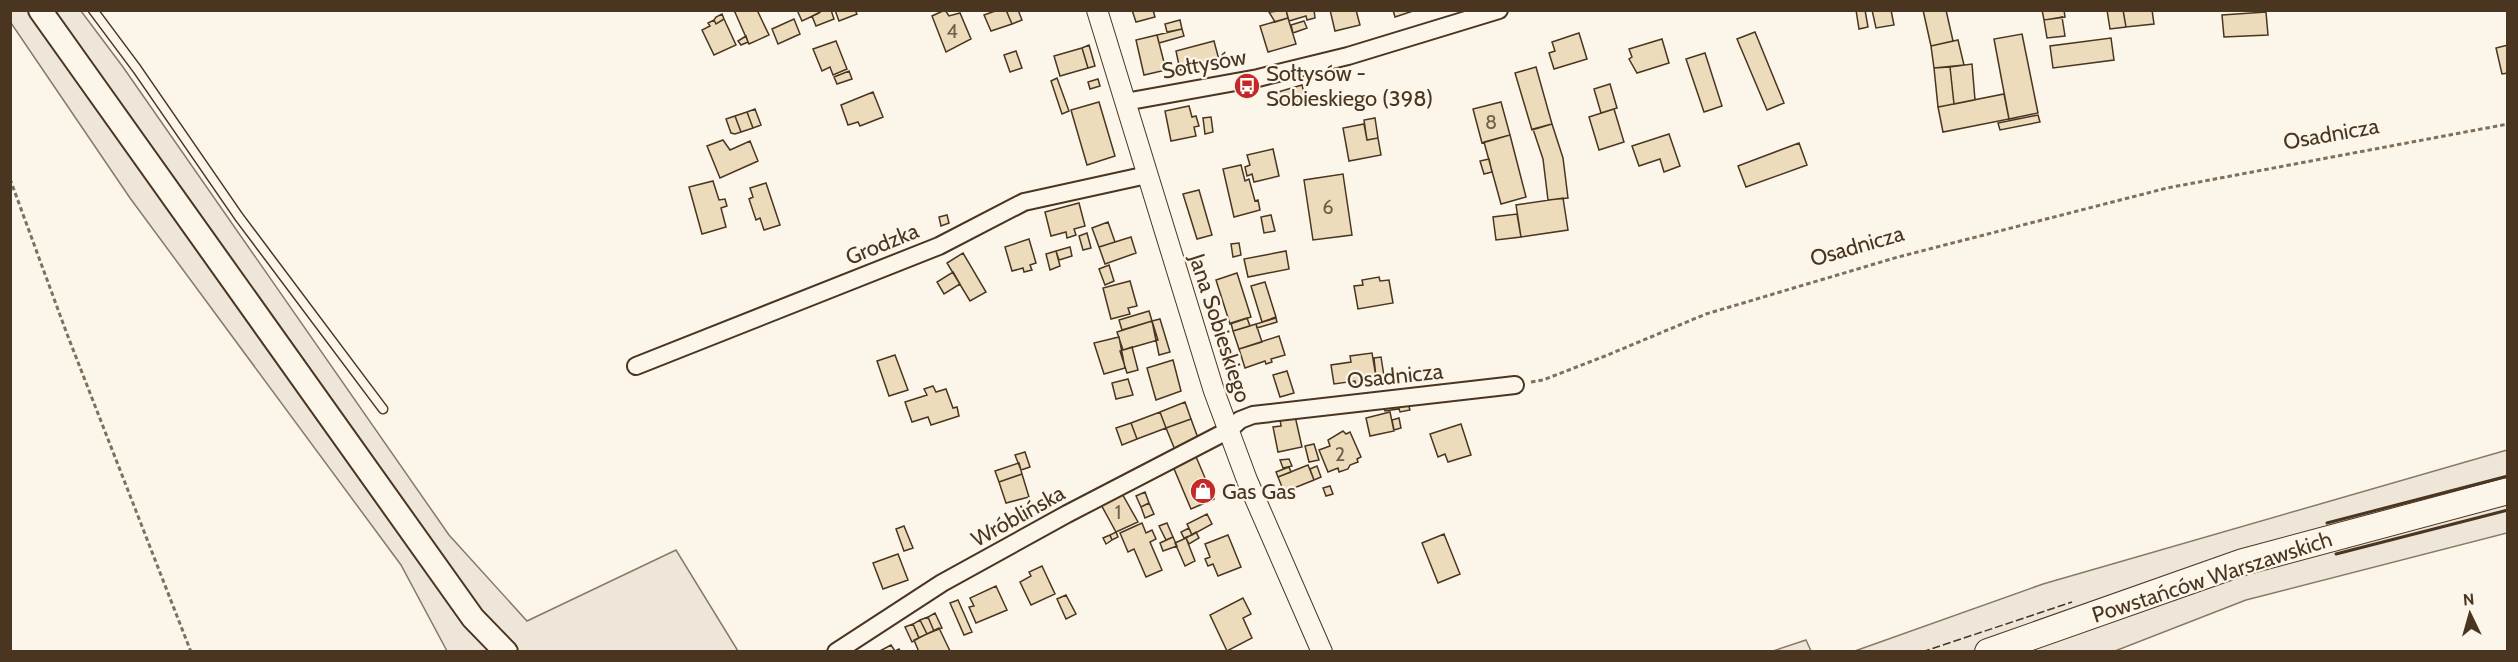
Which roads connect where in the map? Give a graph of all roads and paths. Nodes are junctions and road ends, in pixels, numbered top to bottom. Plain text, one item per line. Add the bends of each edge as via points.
1 (40, 10) edge
2 (93, 10) edge
3 (1097, 10) edge
4 (1499, 10) edge
5 (1125, 102) junction
6 (2508, 124) edge
7 (1147, 175) junction
8 (10, 179) edge
9 (636, 366) dead end
10 (1515, 385) joint
11 (383, 409) dead end
12 (1228, 430) junction
13 (2508, 491) edge
14 (473, 618) junction
15 (191, 651) edge
16 (486, 651) edge
17 (506, 651) edge
18 (836, 651) edge
19 (1322, 651) edge
20 (1990, 651) edge

1 - 14 main road
2 - 11 lane via 239,217
3 - 5 street, Jana Sobieskiego
4 - 5 street, Sołtysów via 1348,56 1258,78
5 - 7 street, Jana Sobieskiego
6 - 10 path, Osadnicza via 2167,188 1910,254 1706,314 1542,380
7 - 9 street, Grodzka via 1024,202 939,246
7 - 12 street, Jana Sobieskiego
8 - 15 path
10 - 12 street, Osadnicza via 1253,415
12 - 18 street, Wróblińska via 942,583
12 - 19 street, Jana Sobieskiego
13 - 20 main road, Powstańców Warszawskich via 2243,562
14 - 16 main road
14 - 17 main road

